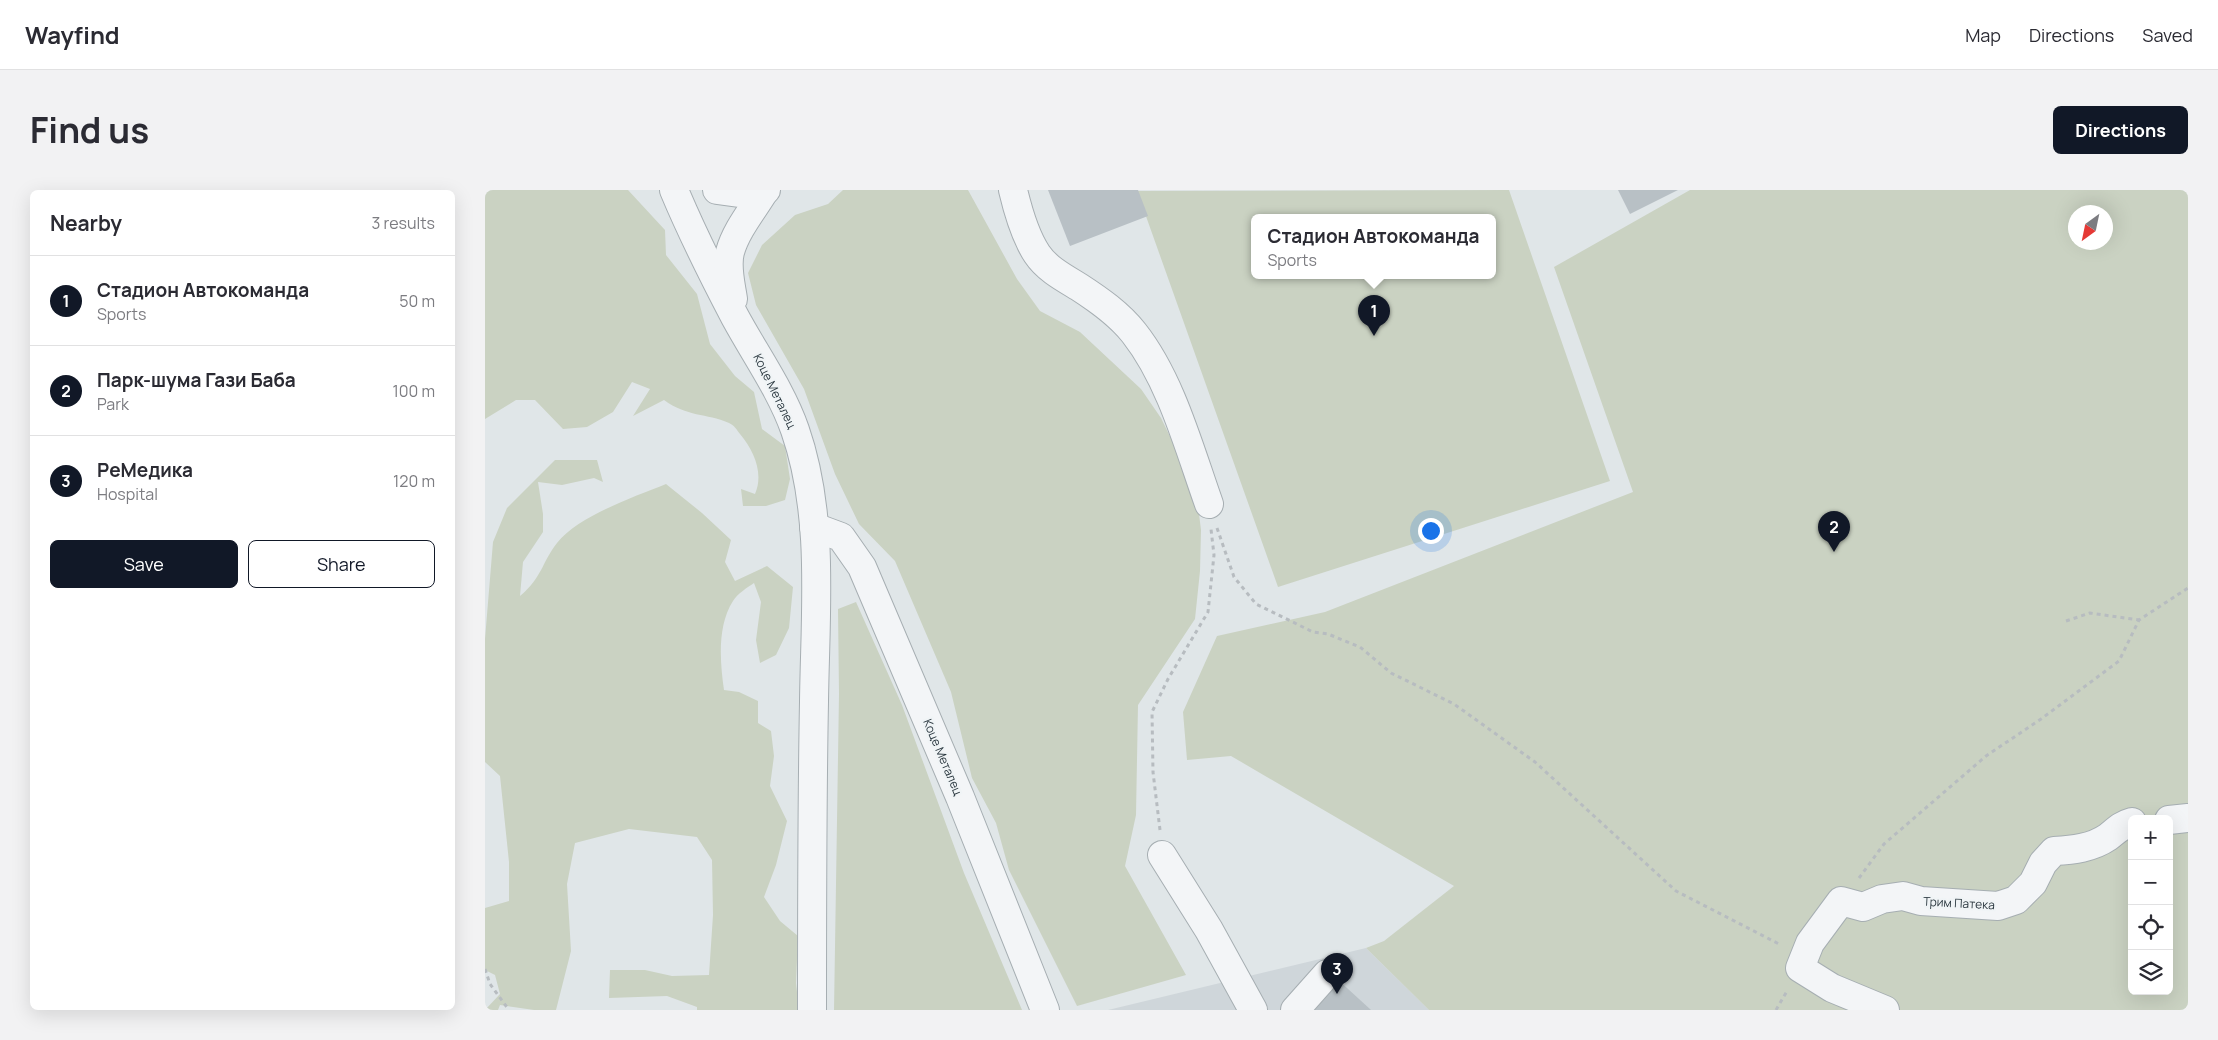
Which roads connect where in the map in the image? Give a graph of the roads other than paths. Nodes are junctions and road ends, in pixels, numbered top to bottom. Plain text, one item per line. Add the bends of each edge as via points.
1 (674, 190) edge
2 (717, 190) edge
3 (766, 190) edge
4 (1013, 190) edge
5 (736, 318) junction
6 (1209, 504) road end
7 (813, 527) junction
8 (2188, 818) edge
9 (2173, 820) edge
10 (2128, 823) edge
11 (1162, 856) road end
12 (1327, 974) dead end
13 (812, 1010) edge
14 (1045, 1010) edge
15 (1253, 1010) edge
16 (1295, 1010) edge
17 (1885, 1010) edge

1 - 5 street, Коце Металец via 692,233
2 - 3 street via 739,193
3 - 5 street, Коце Металец via 738,232 729,253
4 - 6 street via 1018,211 1037,254 1055,272 1111,309 1134,333 1157,368
5 - 7 street, Коце Металец via 762,362 794,429 804,462
7 - 13 street, Коце Металец
7 - 14 street, Коце Металец via 841,537 862,567 961,797
8 - 9 street
10 - 17 street, Трим Патека via 2122,824 2107,838 2077,850 2054,851 2043,863 2033,883 2016,900 1998,906 1921,901 1903,896 1882,899 1863,907 1841,901 1810,943 1800,968 1832,988
11 - 15 street via 1209,930
12 - 16 street

